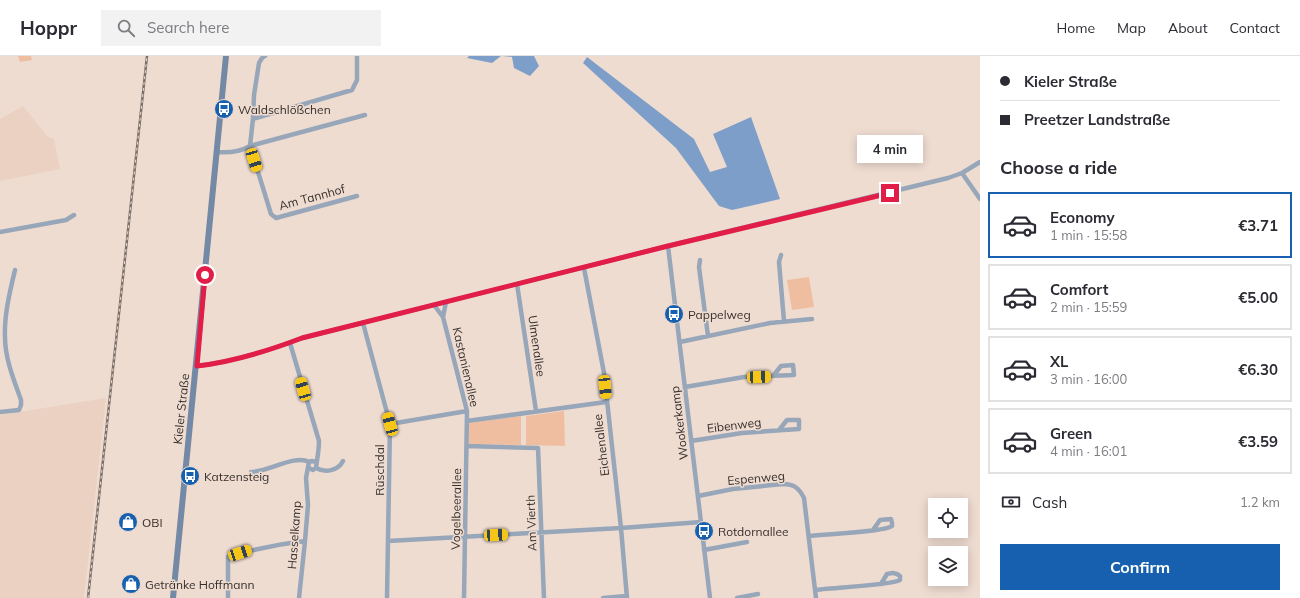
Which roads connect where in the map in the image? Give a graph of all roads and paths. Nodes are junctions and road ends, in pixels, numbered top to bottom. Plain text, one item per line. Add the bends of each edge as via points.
1 (226, 56) edge
2 (265, 56) edge
3 (357, 56) edge
4 (365, 115) dead end
5 (253, 118) junction
6 (250, 146) junction
7 (216, 152) junction
8 (980, 162) edge
9 (962, 173) junction
10 (357, 196) dead end
11 (980, 199) edge
12 (74, 215) dead end
13 (0, 232) edge
14 (668, 246) junction
15 (781, 255) dead end
16 (700, 260) dead end
17 (584, 268) junction
18 (15, 270) dead end
19 (517, 284) junction
20 (446, 302) junction
21 (434, 305) junction
22 (443, 317) junction
23 (812, 319) dead end
24 (784, 322) junction
25 (363, 323) junction
26 (708, 336) junction
27 (680, 342) junction
28 (290, 343) junction
29 (197, 366) junction
30 (773, 376) dead end
31 (685, 387) junction
32 (606, 402) junction
33 (467, 411) junction
34 (536, 411) junction
35 (0, 412) edge
36 (467, 421) junction
37 (390, 424) junction
38 (780, 430) dead end
39 (692, 441) junction
40 (467, 446) junction
41 (343, 461) dead end
42 (309, 462) junction
43 (316, 465) junction
44 (309, 468) junction
45 (251, 472) dead end
46 (698, 496) junction
47 (701, 522) junction
48 (621, 528) junction
49 (873, 530) dead end
50 (542, 532) junction
51 (465, 536) junction
52 (809, 536) junction
53 (305, 541) junction
54 (388, 541) junction
55 (747, 542) dead end
56 (704, 550) junction
57 (301, 578) junction
58 (882, 584) dead end
59 (815, 590) junction
60 (758, 594) dead end
61 (627, 597) edge
62 (173, 598) edge
63 (228, 598) edge
64 (299, 598) edge
65 (302, 598) edge
66 (387, 598) edge
67 (464, 598) edge
68 (544, 598) edge
69 (603, 598) edge
70 (710, 598) edge
71 (737, 598) edge
72 (816, 598) edge

1 - 7 main road, Kieler Straße
2 - 5 street via 259,64
3 - 5 street via 357,80 352,90
4 - 6 street
5 - 6 street
6 - 7 street via 244,150
6 - 10 street, Am Tannhof via 271,214 276,218
7 - 29 main road, Kieler Straße
8 - 9 street
9 - 11 street
9 - 14 street
12 - 13 street via 66,220
14 - 17 street
14 - 27 street, Wookerkamp
15 - 24 street via 779,262
16 - 26 street
17 - 19 street
17 - 32 street, Eichenallee via 604,373
18 - 35 street via 5,338 21,406 18,410
19 - 20 street
19 - 34 street, Ulmenallee
20 - 21 street
20 - 22 street, Kastanienallee
21 - 22 street, Kastanienallee
21 - 25 street
22 - 33 street, Kastanienallee
23 - 24 street
24 - 26 street
25 - 28 street
25 - 37 street, Rüschdal
26 - 27 street
27 - 31 street, Wookerkamp
28 - 29 street
28 - 43 street via 319,441
29 - 62 main road, Kieler Straße
30 - 31 street via 744,377
31 - 39 street, Wookerkamp
32 - 34 street
32 - 48 street, Eichenallee
33 - 36 street, Kastanienallee
33 - 37 street
34 - 36 street
36 - 40 street, Vogelbeerallee
37 - 54 street, Rüschdal
38 - 39 street, Eibenweg
39 - 46 street, Wookerkamp
40 - 50 street, Am Vierth via 538,448
40 - 51 street, Vogelbeerallee
41 - 43 street via 340,467 335,469 321,471
42 - 43 street via 312,461
42 - 44 street
42 - 45 street via 293,461 259,472
43 - 44 street via 313,470
44 - 53 street, Hasselkamp via 306,478 308,505
46 - 47 street, Wookerkamp
46 - 52 street, Espenweg via 733,489 789,484 802,492
47 - 48 street
47 - 56 street, Wookerkamp
48 - 50 street
48 - 61 street, Eichenallee
49 - 52 street
50 - 51 street
50 - 68 street, Am Vierth
51 - 54 street
51 - 67 street, Vogelbeerallee
52 - 59 street
53 - 57 street, Hasselkamp
53 - 63 street via 266,547 228,557
54 - 66 street, Rüschdal
55 - 56 street
56 - 70 street, Wookerkamp
57 - 64 street, Hasselkamp
57 - 65 street, Hasselkamp
58 - 59 street
59 - 72 street
60 - 71 street
61 - 69 street

